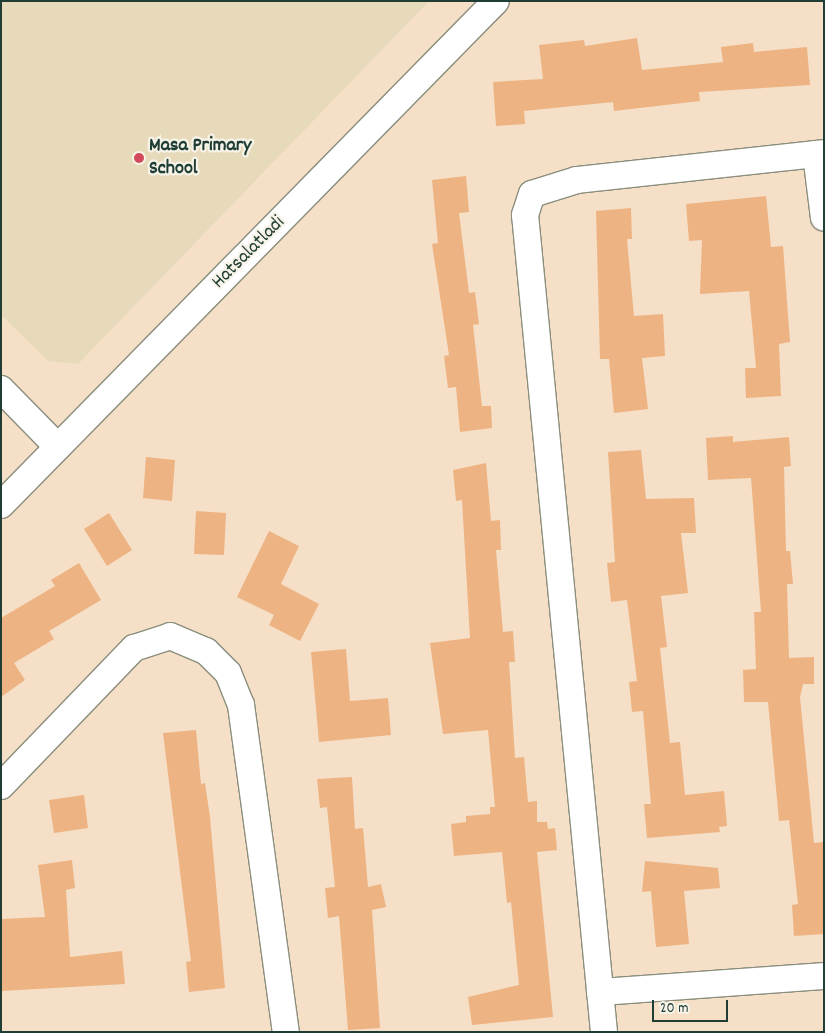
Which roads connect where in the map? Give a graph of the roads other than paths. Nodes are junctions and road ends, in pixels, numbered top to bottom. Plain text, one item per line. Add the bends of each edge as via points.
1 (496, 1) edge
2 (820, 154) edge
3 (824, 218) edge
4 (1, 389) edge
5 (58, 447) junction
6 (1, 505) edge
7 (1, 786) edge
8 (824, 976) edge
9 (600, 992) junction
10 (286, 1032) edge
11 (604, 1032) edge

1 - 5 street, Hatsalatladi
2 - 3 street
2 - 9 street via 577,180 532,194 525,215
4 - 5 street
5 - 6 street, Hatsalatladi
7 - 10 street via 134,648 170,636 206,651 228,673 241,706
8 - 9 street
9 - 11 street

